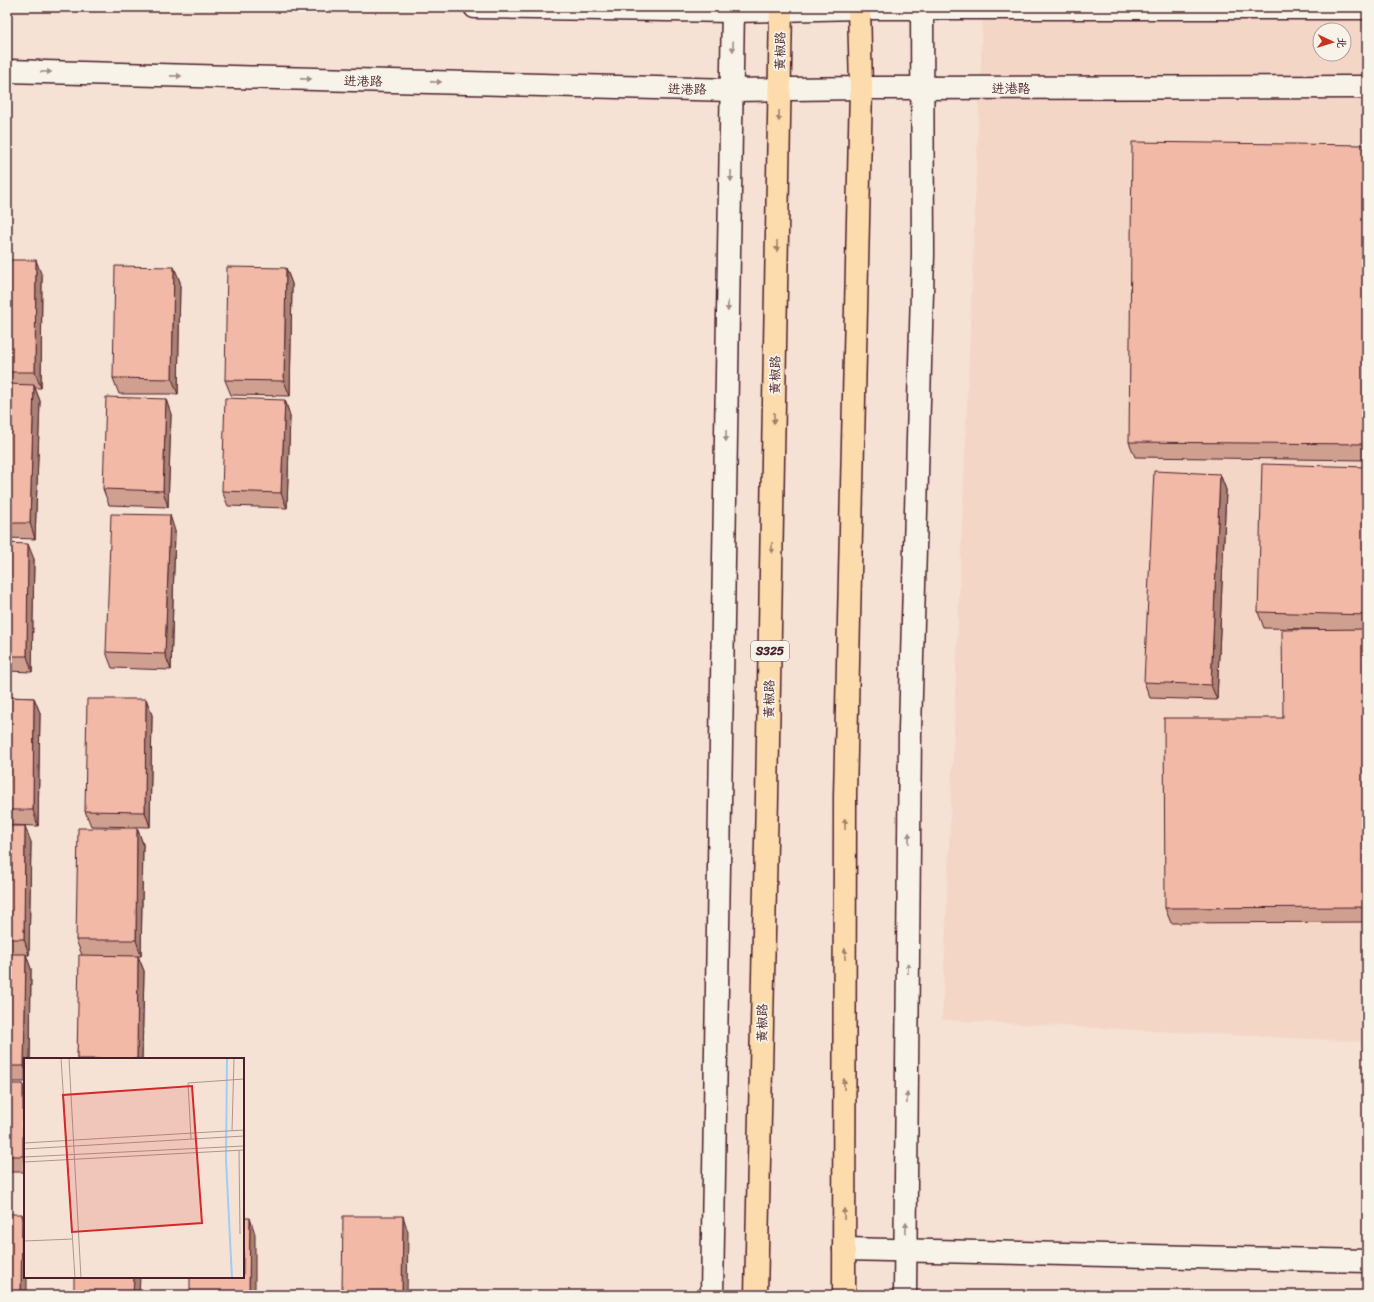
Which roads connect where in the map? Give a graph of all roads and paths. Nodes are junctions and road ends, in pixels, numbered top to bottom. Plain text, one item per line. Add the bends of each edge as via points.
1 (475, 7) edge
2 (859, 7) edge
3 (781, 8) edge
4 (922, 8) edge
5 (1367, 8) edge
6 (733, 9) edge
7 (7, 72) edge
8 (1367, 87) edge
9 (861, 88) junction
10 (922, 88) junction
11 (780, 89) junction
12 (732, 90) junction
13 (844, 1249) junction
14 (905, 1250) junction
15 (1367, 1261) edge
16 (712, 1295) edge
17 (756, 1295) edge
18 (844, 1295) edge
19 (905, 1295) edge

1 - 6 main road
2 - 3 main road
2 - 4 main road
2 - 9 main road
3 - 6 main road
3 - 11 main road, 黄椒路 / S325
4 - 5 main road
4 - 10 main road
6 -> 12 main road
7 -> 12 main road, 进港路
8 - 10 main road, 进港路
9 - 10 main road, 进港路
9 - 11 main road, 进港路
13 -> 9 main road via 845,796
14 -> 10 main road via 910,730 923,255
11 - 12 main road, 进港路
11 -> 17 main road, 黄椒路 / S325
12 -> 16 main road
13 - 14 main road
13 - 18 main road
14 - 15 main road
14 - 19 main road

